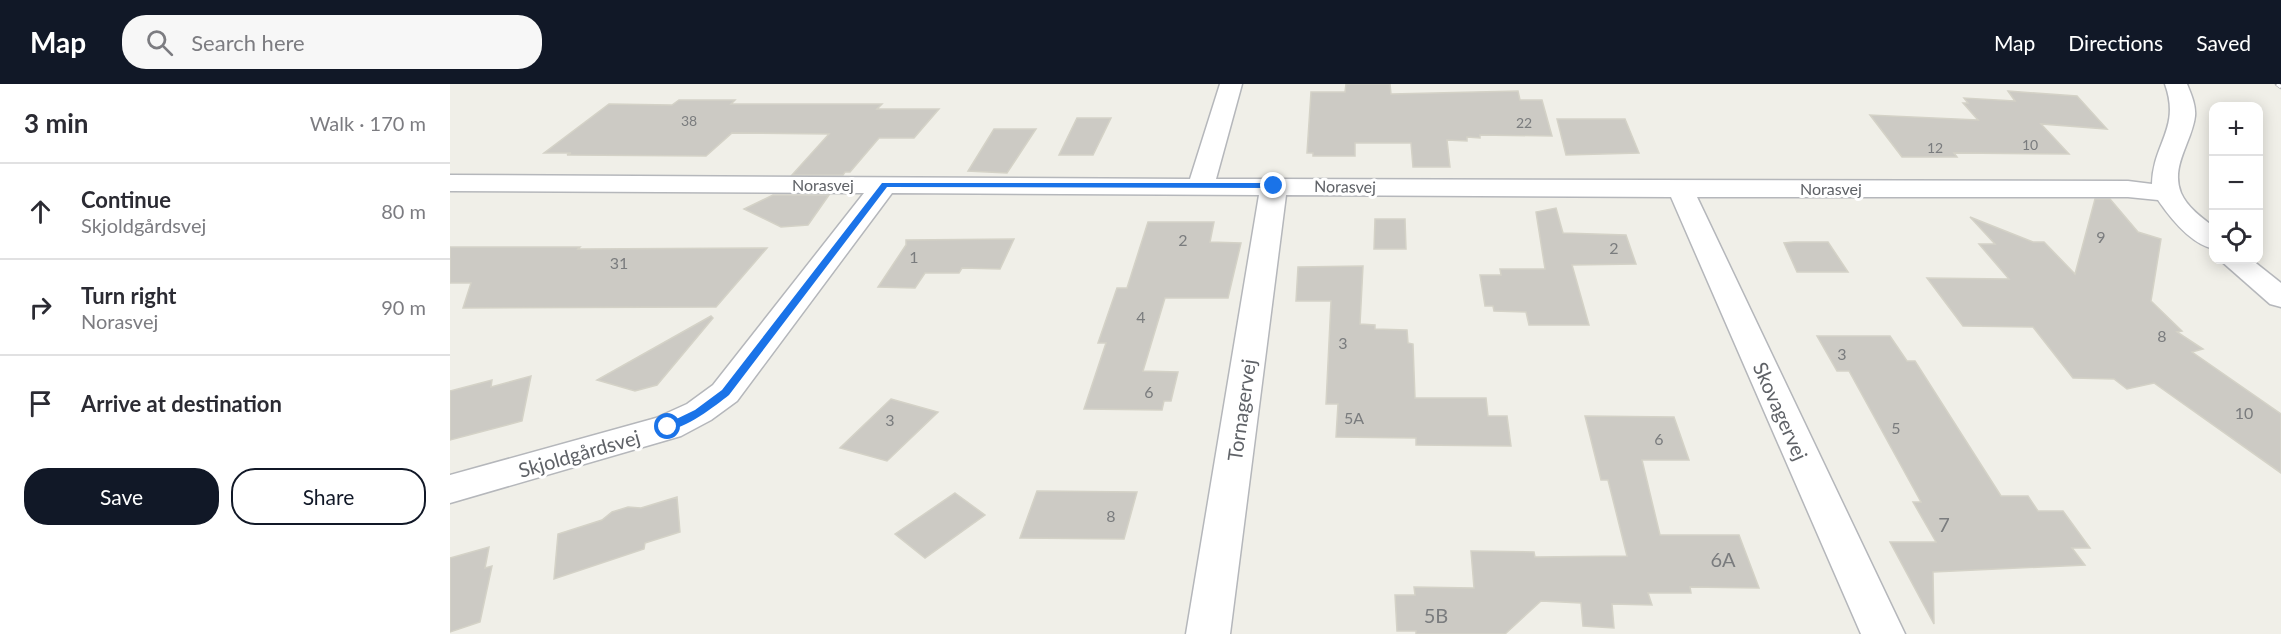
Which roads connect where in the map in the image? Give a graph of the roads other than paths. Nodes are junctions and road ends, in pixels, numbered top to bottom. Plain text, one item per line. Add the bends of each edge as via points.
1 (1231, 84) edge
2 (2176, 84) edge
3 (450, 183) edge
4 (885, 184) junction
5 (1201, 186) junction
6 (1274, 186) junction
7 (1680, 188) junction
8 (2168, 193) junction
9 (2209, 237) edge
10 (2240, 264) edge
11 (2281, 298) edge
12 (450, 489) edge
13 (1208, 634) edge
14 (1883, 634) edge

1 - 5 street
2 - 8 street via 2183,116 2165,173
3 - 4 street, Norasvej
4 - 5 street, Norasvej
4 - 12 street, Skjoldgårdsvej via 725,393 699,412 668,427
5 - 6 street, Norasvej
6 - 7 street, Norasvej
6 - 13 street, Tornagervej
7 - 8 street, Norasvej via 2117,189
7 - 14 street, Skovagervej
8 - 9 street via 2184,216
10 - 11 street

